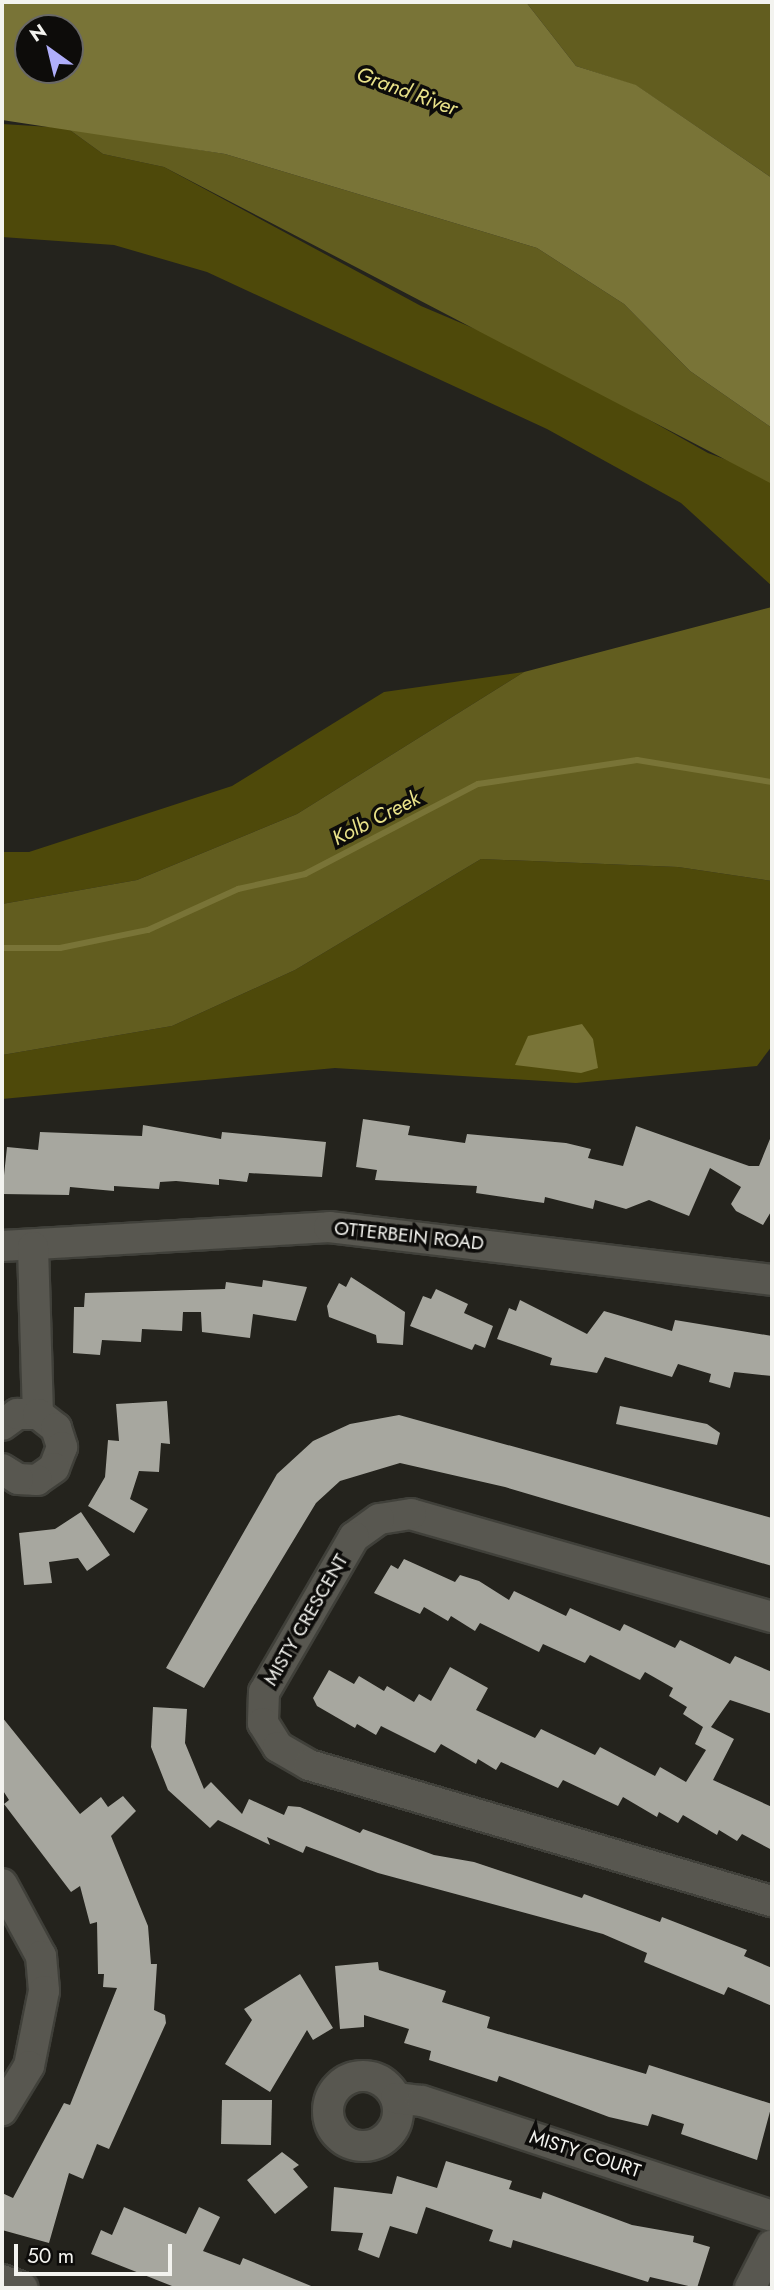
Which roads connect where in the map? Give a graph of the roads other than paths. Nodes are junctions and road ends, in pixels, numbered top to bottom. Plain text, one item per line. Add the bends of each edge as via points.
1 (2, 1246) edge
2 (33, 1247) junction
3 (772, 1280) edge
4 (38, 1414) junction
5 (2, 1425) edge
6 (2, 1468) edge
7 (772, 1617) edge
8 (2, 1884) edge
9 (772, 1901) edge
10 (396, 2098) dead end
11 (2, 2110) edge
12 (772, 2216) edge
13 (772, 2245) edge
14 (2, 2280) edge
15 (23, 2288) edge
16 (750, 2288) edge

1 - 2 street, OTTERBEIN ROAD
2 - 3 street, OTTERBEIN ROAD via 329,1227
2 - 4 street
4 - 5 street via 17,1414
4 - 6 street via 60,1435 54,1468 25,1481
7 - 9 street, MISTY CRESCENT via 411,1514 379,1519 355,1537 264,1692 263,1723 278,1747 309,1765
8 - 11 street via 41,1956 44,1991 29,2066
10 - 12 street, MISTY COURT via 422,2101
13 - 16 street
14 - 15 street

